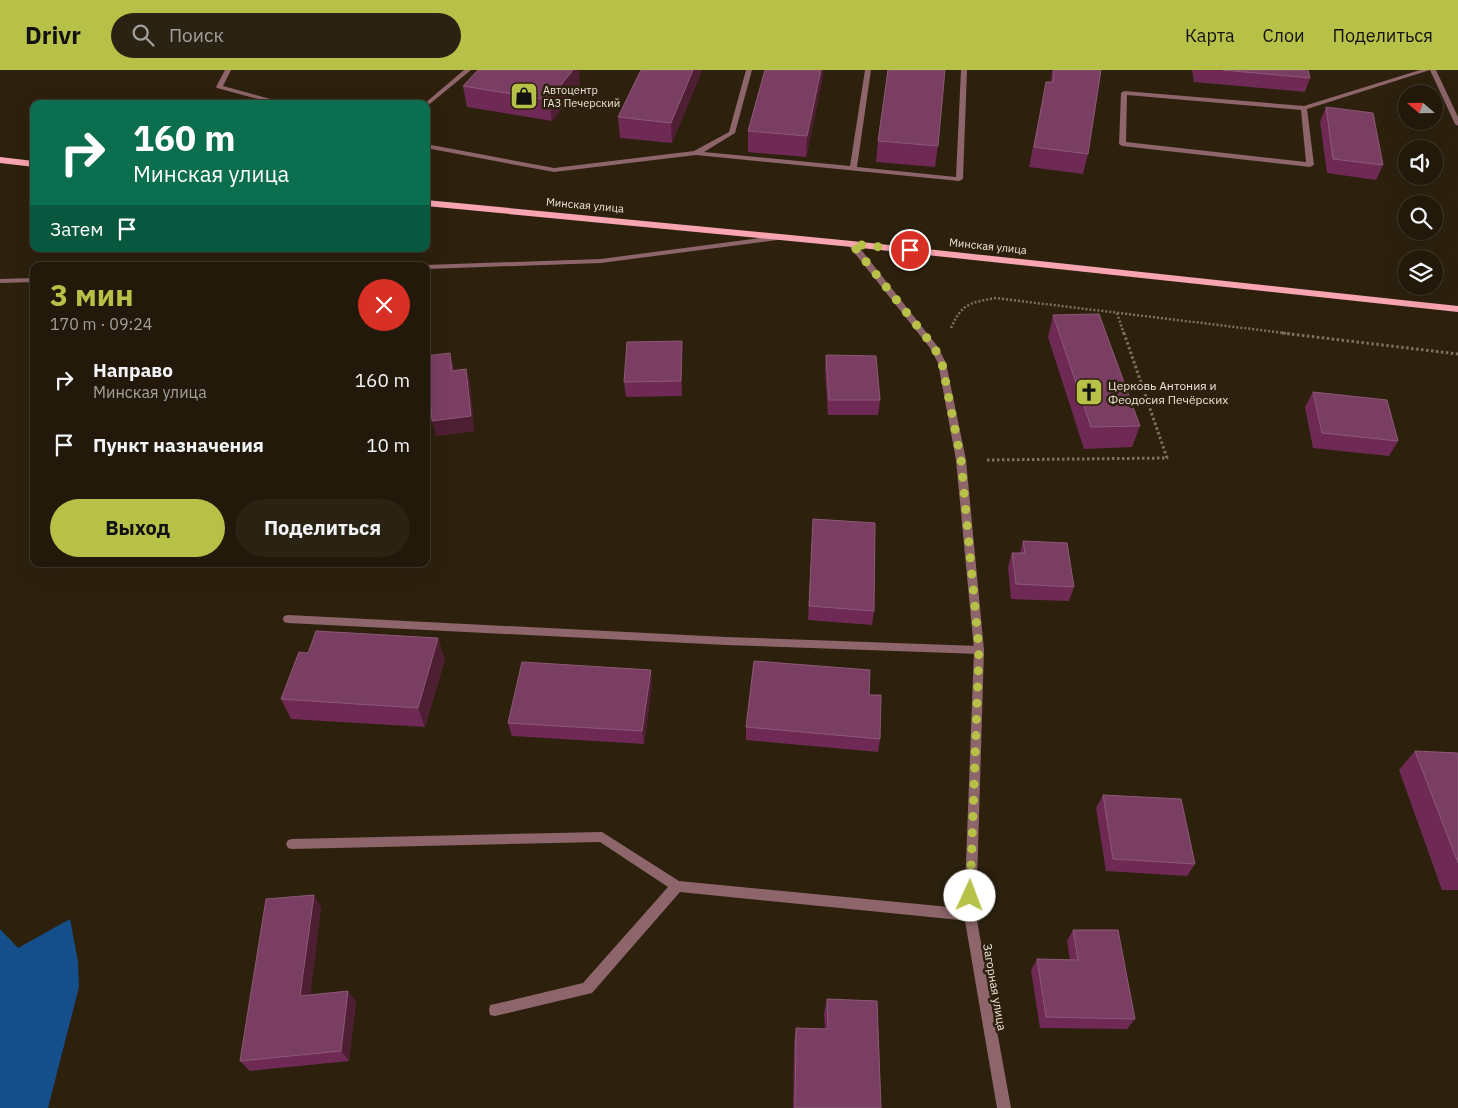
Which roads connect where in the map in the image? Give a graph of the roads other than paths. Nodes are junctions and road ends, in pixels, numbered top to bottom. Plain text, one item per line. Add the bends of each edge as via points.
1 (228, 70) edge
2 (468, 70) edge
3 (749, 70) edge
4 (868, 70) edge
5 (964, 70) edge
6 (1427, 70) edge
7 (1433, 70) edge
8 (270, 100) edge
9 (430, 102) edge
10 (1304, 108) junction
11 (1458, 124) edge
12 (430, 147) edge
13 (696, 153) junction
14 (0, 160) edge
15 (30, 164) edge
16 (853, 169) junction
17 (430, 203) edge
18 (786, 237) junction
19 (852, 244) junction
20 (430, 267) edge
21 (30, 280) edge
22 (0, 281) edge
23 (1458, 309) edge
24 (288, 619) dead end
25 (979, 650) junction
26 (292, 844) dead end
27 (677, 886) junction
28 (970, 915) junction
29 (495, 1010) dead end
30 (1004, 1108) edge

1 - 8 street via 219,87
2 - 9 street
3 - 13 street via 732,133
4 - 16 street
5 - 16 street via 959,179
6 - 10 street
7 - 11 street
10 - 10 street via 1124,93 1122,144 1310,165
12 - 13 street via 554,170
13 - 16 street
14 - 15 main road
17 - 18 main road, Минская улица
18 - 19 main road, Минская улица
18 - 20 street via 600,261
19 - 23 main road, Минская улица
19 - 25 street, Загорная улица via 934,347 942,363 961,460
21 - 22 street
24 - 25 street
25 - 28 street, Загорная улица
26 - 27 street via 602,837
27 - 28 street
27 - 29 street via 587,989
28 - 30 street, Загорная улица

